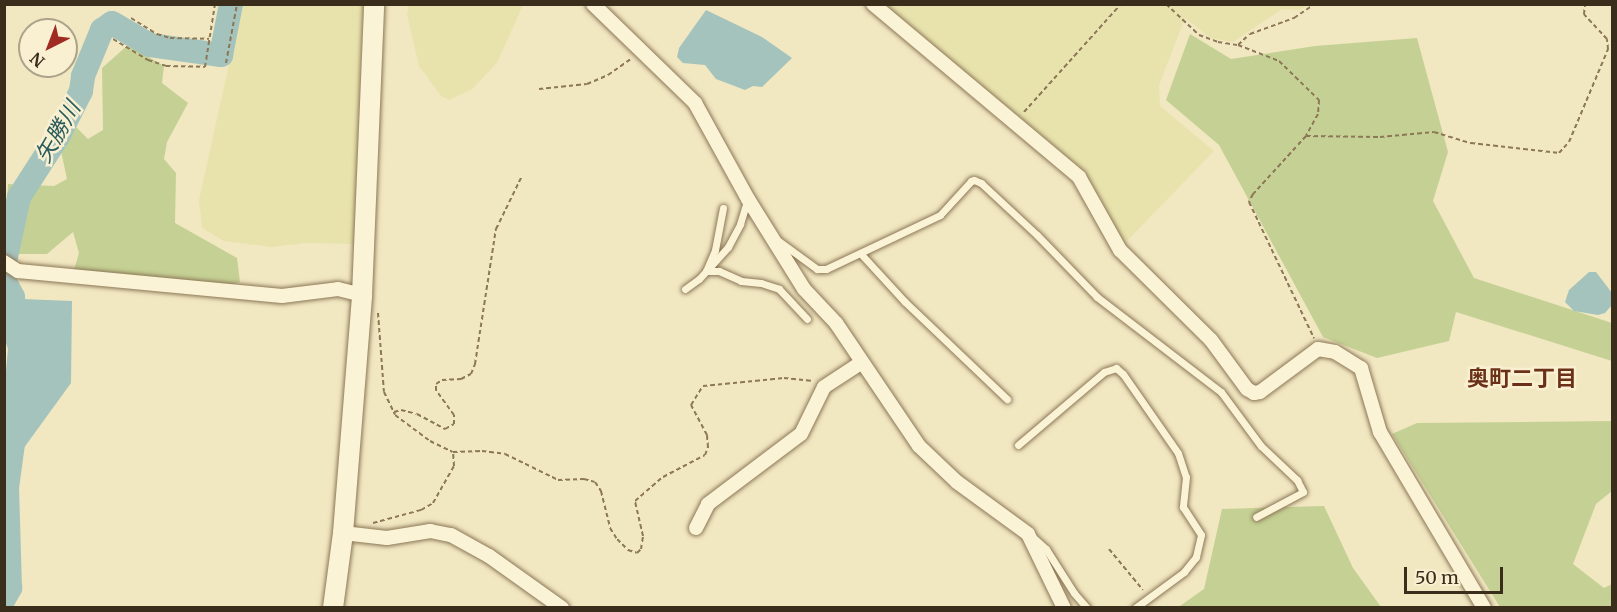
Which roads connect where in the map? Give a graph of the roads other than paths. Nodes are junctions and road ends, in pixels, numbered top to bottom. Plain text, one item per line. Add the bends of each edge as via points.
1 (374, 4) edge
2 (593, 4) edge
3 (873, 4) edge
4 (748, 199) junction
5 (723, 208) dead end
6 (769, 234) junction
7 (861, 254) junction
8 (4, 262) edge
9 (706, 272) junction
10 (685, 289) dead end
11 (362, 295) junction
12 (807, 319) dead end
13 (862, 362) junction
14 (1007, 399) dead end
15 (1018, 445) dead end
16 (1256, 517) dead end
17 (696, 528) dead end
18 (350, 534) junction
19 (1028, 534) junction
20 (333, 608) edge
21 (562, 608) edge
22 (1064, 608) edge
23 (1087, 608) edge
24 (1135, 608) edge
25 (1484, 608) edge

1 - 11 street
2 - 4 street via 695,103
3 - 25 street via 1079,177 1120,250 1211,340 1247,389 1260,392 1317,349 1335,352 1361,368 1380,432
4 - 6 street
4 - 9 lane via 728,247
5 - 9 lane via 715,250
6 - 7 lane via 817,269
6 - 13 street via 804,289 836,322
7 - 14 lane via 905,302
7 - 16 lane via 940,215 971,181 981,183 1097,297 1221,392 1261,446 1297,480 1303,492
8 - 11 street via 18,271 282,296 338,289
9 - 10 lane
9 - 12 lane via 719,271 741,281 779,289
11 - 18 street
13 - 17 street via 824,387 801,434 708,504
13 - 19 street via 919,446 957,482
15 - 24 lane via 1104,372 1116,368 1123,374 1178,453 1186,477 1184,507 1201,535 1197,557 1184,572
18 - 20 street
18 - 21 street via 387,538 430,531 451,535 489,556
19 - 22 street
19 - 23 lane via 1046,549

